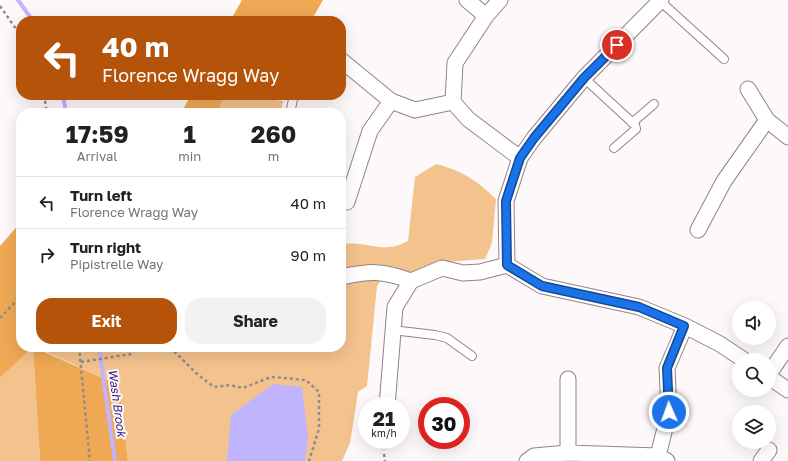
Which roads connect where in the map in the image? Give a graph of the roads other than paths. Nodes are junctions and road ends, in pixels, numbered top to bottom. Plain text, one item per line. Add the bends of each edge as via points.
1 (467, 0) edge
2 (500, 0) edge
3 (660, 0) edge
4 (486, 16) junction
5 (724, 59) dead end
6 (346, 64) edge
7 (584, 78) junction
8 (748, 89) dead end
9 (391, 101) junction
10 (454, 102) junction
11 (654, 104) dead end
12 (768, 120) junction
13 (632, 123) junction
14 (788, 137) edge
15 (614, 148) dead end
16 (520, 158) junction
17 (346, 202) dead end
18 (698, 230) dead end
19 (507, 265) junction
20 (346, 276) edge
21 (410, 281) junction
22 (684, 326) junction
23 (392, 330) junction
24 (788, 346) edge
25 (734, 353) edge
26 (472, 356) dead end
27 (776, 364) edge
28 (568, 379) dead end
29 (776, 382) edge
30 (788, 390) edge
31 (388, 397) edge
32 (568, 453) junction
33 (662, 458) edge
34 (527, 461) edge

1 - 4 street
2 - 4 street
3 - 5 lane
3 - 7 street
4 - 10 street via 455,63
6 - 9 street
7 - 13 lane
7 - 16 street
8 - 12 street
9 - 10 street via 415,110
9 - 17 street via 370,131
10 - 16 street via 468,119
11 - 13 lane
12 - 14 street
12 - 18 street via 724,181
13 - 15 lane via 636,129
16 - 19 street via 506,201
19 - 21 street via 480,272 442,268
19 - 22 street via 542,286 639,307
20 - 21 street via 366,272 390,273
21 - 23 street via 395,307
22 - 25 street
22 - 33 street via 667,368 669,412
23 - 26 lane via 447,338
23 - 31 street
24 - 27 street
28 - 32 street
29 - 30 street
32 - 33 street
32 - 34 street via 534,456

